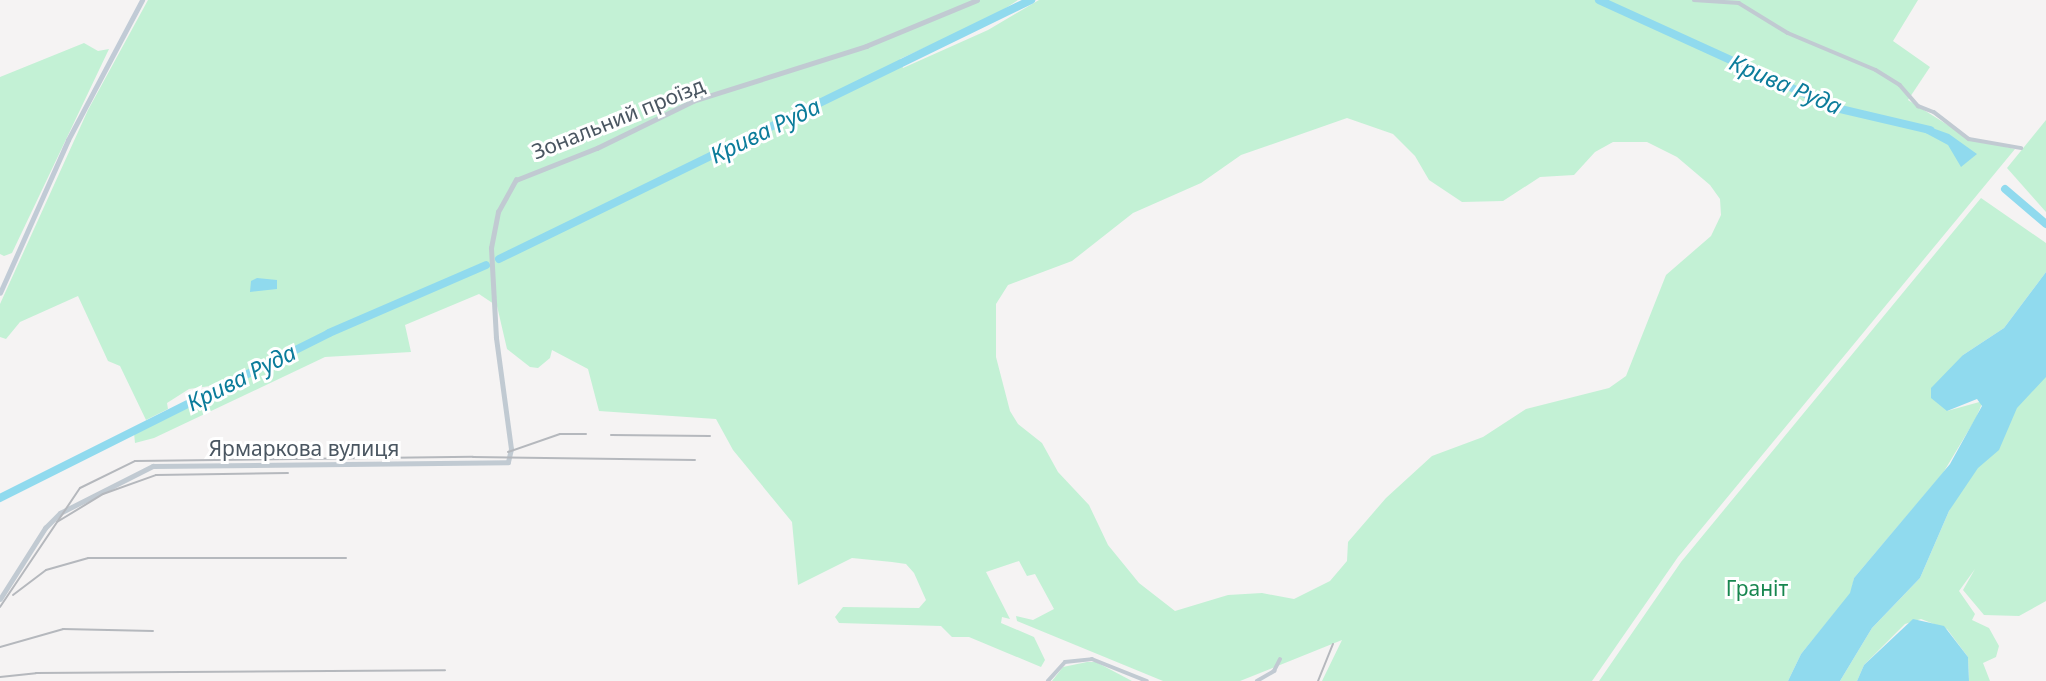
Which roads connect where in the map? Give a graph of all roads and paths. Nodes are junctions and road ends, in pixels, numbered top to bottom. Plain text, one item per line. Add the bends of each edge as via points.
1 (142, 0) edge
2 (977, 0) edge
3 (1694, 0) edge
4 (2021, 148) dead end
5 (0, 293) edge
6 (494, 307) joint
7 (0, 599) edge
8 (1280, 659) dead end
9 (1048, 681) edge
10 (1147, 681) edge
11 (1256, 681) edge

1 - 5 main road via 68,141
2 - 6 street, Зональний проїзд via 866,46 693,101 597,148 522,175 508,191 494,228
3 - 4 street via 1739,3 1788,33 1876,70 1900,85 1918,106 1934,112 1969,139
6 - 7 street, Ярмаркова вулиця via 511,449 508,462 153,466 60,513 45,528
8 - 11 street via 1274,671
9 - 10 street via 1065,662 1092,659

